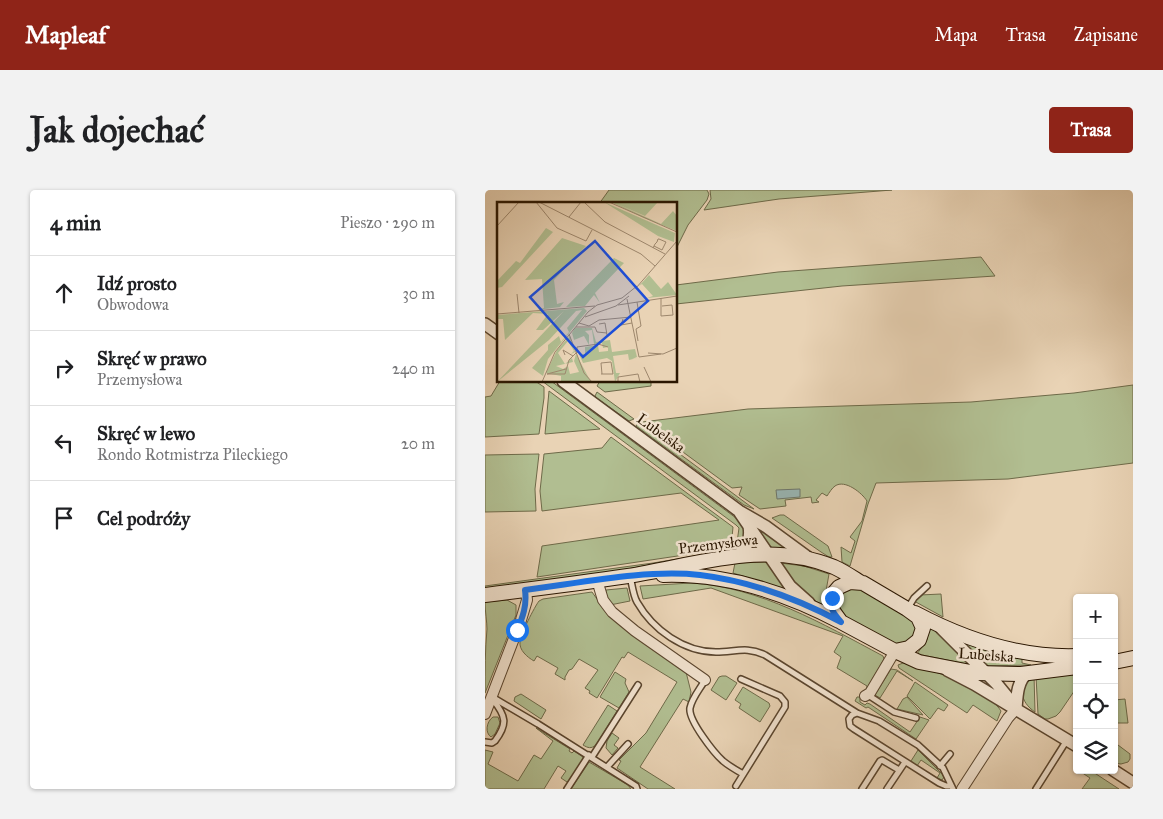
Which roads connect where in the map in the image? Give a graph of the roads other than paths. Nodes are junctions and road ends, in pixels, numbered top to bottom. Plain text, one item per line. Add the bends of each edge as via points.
1 (485, 324) edge
2 (497, 333) edge
3 (564, 382) edge
4 (739, 511) junction
5 (749, 526) junction
6 (768, 554) junction
7 (739, 555) junction
8 (810, 559) junction
9 (630, 576) junction
10 (597, 580) junction
11 (863, 583) junction
12 (927, 586) dead end
13 (525, 590) junction
14 (485, 595) edge
15 (820, 611) junction
16 (911, 611) junction
17 (841, 622) junction
18 (938, 625) junction
19 (895, 651) junction
20 (1073, 656) edge
21 (1118, 656) edge
22 (1133, 657) edge
23 (1118, 661) edge
24 (938, 667) junction
25 (1073, 667) edge
26 (1027, 673) junction
27 (987, 674) junction
28 (741, 679) dead end
29 (705, 680) joint
30 (638, 685) dead end
31 (866, 695) joint
32 (491, 697) junction
33 (1016, 709) junction
34 (857, 713) junction
35 (485, 714) edge
36 (915, 718) dead end
37 (485, 742) edge
38 (1072, 743) edge
39 (628, 744) dead end
40 (949, 754) dead end
41 (590, 756) junction
42 (905, 762) junction
43 (940, 766) junction
44 (607, 767) junction
45 (899, 770) junction
46 (1118, 773) edge
47 (743, 774) junction
48 (1133, 783) edge
49 (735, 786) dead end
50 (952, 788) edge
51 (567, 789) edge
52 (637, 789) edge
53 (862, 789) edge
54 (887, 789) edge
55 (962, 789) edge
56 (1037, 789) edge

1 - 2 street
3 - 4 street, Lubelska
4 - 5 street, Lubelska
4 - 8 street, Lubelska
5 - 6 street, Lubelska
5 - 7 street via 750,538
6 - 7 main road, Przemysłowa
6 - 8 main road, Przemysłowa
6 - 15 street, Lubelska via 790,586
7 - 9 main road, Przemysłowa
8 - 11 main road, Lubelska via 839,569
9 - 10 main road, Przemysłowa
9 - 15 main road, Przemysłowa via 689,574 722,578 760,588
9 - 34 lane via 639,605 653,622 678,642 705,652 755,650
10 - 13 main road, Przemysłowa
10 - 29 street via 603,600 612,612
11 - 16 main road, Lubelska
11 - 17 main road via 847,583 833,594 831,606
12 - 16 lane via 919,593
13 - 14 main road, Przemysłowa
13 - 32 street via 527,600 521,620
15 - 17 main road, Lubelska
16 - 18 main road, Lubelska
16 - 19 main road via 922,623 921,637 909,648
17 - 19 main road, Lubelska
18 - 20 main road, Lubelska via 1011,649
18 - 27 street
19 - 24 main road, Lubelska
19 - 31 street
21 - 22 main road
22 - 23 main road
24 - 27 main road, Lubelska
24 - 33 street
25 - 26 main road, Lubelska
26 - 27 main road, Lubelska
26 - 33 street via 1019,685
27 - 33 street
28 - 47 lane via 779,696 785,702 785,707
29 - 47 lane via 690,708 693,724 722,760
30 - 41 lane
31 - 36 lane via 893,712
32 - 35 street
32 - 37 lane via 505,721 495,741
32 - 41 lane
33 - 38 street
33 - 55 street
34 - 42 lane via 849,719 850,726
34 - 43 lane via 879,721 918,745
38 - 56 lane
39 - 44 lane
40 - 43 lane
41 - 44 lane
41 - 51 lane
42 - 45 lane
42 - 50 lane
43 - 50 lane
44 - 52 lane
45 - 53 lane via 880,761
45 - 54 lane
46 - 48 street
47 - 49 lane

